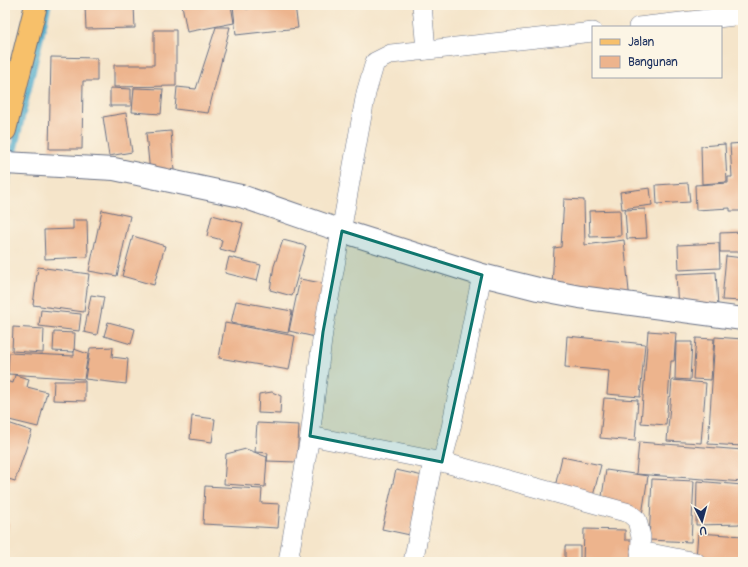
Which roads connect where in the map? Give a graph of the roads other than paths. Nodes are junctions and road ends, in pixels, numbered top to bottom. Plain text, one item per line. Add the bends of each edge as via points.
1 (36, 5) edge
2 (422, 5) edge
3 (743, 15) edge
4 (647, 26) edge
5 (592, 32) edge
6 (426, 50) junction
7 (5, 130) edge
8 (11, 164) edge
9 (342, 232) junction
10 (482, 275) junction
11 (743, 319) edge
12 (310, 436) junction
13 (438, 462) junction
14 (640, 556) edge
15 (288, 562) edge
16 (413, 562) edge
17 (696, 562) edge

1 - 7 main road
2 - 6 street
3 - 4 street
5 - 6 street
6 - 9 street via 391,54 375,62 366,93
8 - 9 street via 114,169 241,196
9 - 10 street
9 - 12 street via 323,332
10 - 11 street via 580,297
10 - 13 street via 452,421
12 - 13 street
12 - 15 street
13 - 14 street via 629,513 637,520 641,536
13 - 16 street
14 - 17 street

